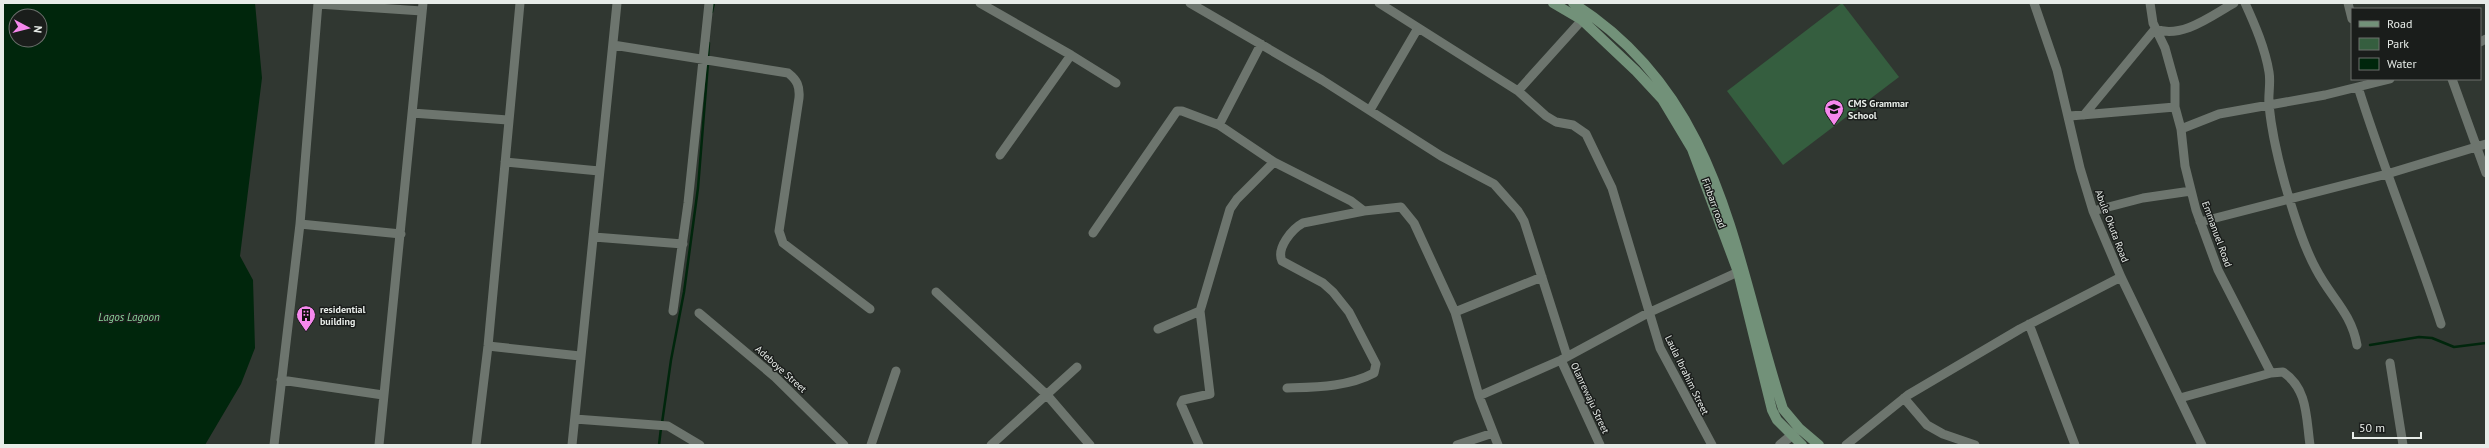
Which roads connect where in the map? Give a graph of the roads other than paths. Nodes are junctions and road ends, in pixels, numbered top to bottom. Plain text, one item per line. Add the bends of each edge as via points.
1 (520, 3) edge
2 (617, 3) edge
3 (709, 3) edge
4 (980, 3) edge
5 (1190, 3) edge
6 (1379, 3) edge
7 (1553, 3) edge
8 (1573, 3) edge
9 (2034, 3) edge
10 (2150, 3) edge
11 (2234, 3) edge
12 (2245, 3) edge
13 (2348, 3) edge
14 (318, 4) edge
15 (423, 7) edge
16 (2351, 15) edge
17 (1582, 20) junction
18 (1418, 28) junction
19 (2155, 29) junction
20 (1261, 44) junction
21 (613, 46) junction
22 (1071, 55) junction
23 (707, 61) junction
24 (2378, 80) edge
25 (2452, 80) edge
26 (2367, 81) edge
27 (1116, 83) dead end
28 (2358, 87) junction
29 (1518, 91) junction
30 (2269, 105) junction
31 (2175, 107) junction
32 (1370, 110) junction
33 (412, 113) junction
34 (2084, 115) junction
35 (2070, 116) junction
36 (508, 120) junction
37 (1219, 124) junction
38 (2181, 129) junction
39 (2486, 144) edge
40 (2477, 148) junction
41 (1000, 155) dead end
42 (505, 162) junction
43 (1274, 162) junction
44 (599, 171) junction
45 (2486, 173) edge
46 (2387, 174) junction
47 (2191, 191) junction
48 (2289, 199) junction
49 (2093, 210) junction
50 (1364, 211) junction
51 (2200, 222) junction
52 (300, 224) junction
53 (1093, 233) dead end
54 (401, 234) junction
55 (594, 237) junction
56 (682, 244) junction
57 (1738, 272) junction
58 (1542, 277) junction
59 (2121, 277) junction
60 (936, 292) dead end
61 (870, 309) dead end
62 (673, 311) dead end
63 (1200, 311) junction
64 (1455, 312) junction
65 (699, 313) dead end
66 (1648, 313) junction
67 (2029, 324) junction
68 (2442, 324) dead end
69 (1158, 329) dead end
70 (488, 346) junction
71 (2357, 346) dead end
72 (580, 356) junction
73 (1564, 358) junction
74 (2390, 363) dead end
75 (1077, 367) dead end
76 (896, 371) dead end
77 (2270, 373) junction
78 (281, 380) junction
79 (1287, 388) dead end
80 (1047, 394) junction
81 (383, 395) junction
82 (1479, 396) junction
83 (1904, 398) junction
84 (2180, 398) junction
85 (575, 419) junction
86 (1799, 428) junction
87 (1493, 433) junction
88 (1791, 436) junction
89 (274, 445) edge
90 (379, 445) edge
91 (476, 445) edge
92 (572, 445) edge
93 (700, 445) edge
94 (844, 445) edge
95 (871, 445) edge
96 (991, 445) edge
97 (1090, 445) edge
98 (1199, 445) edge
99 (1457, 445) edge
100 (1498, 445) edge
101 (1600, 445) edge
102 (1712, 445) edge
103 (1780, 445) edge
104 (1802, 445) edge
105 (1819, 445) edge
106 (1846, 445) edge
107 (1975, 445) edge
108 (2075, 445) edge
109 (2202, 445) edge
110 (2310, 445) edge
111 (2403, 445) edge

1 - 36 street
2 - 21 street
3 - 23 street
4 - 22 street
5 - 20 street, Olanrewaju Street
6 - 18 street, Laula Ibrahim Street
7 - 17 main road, Finbarr road
8 - 86 main road, Finbarr road via 1596,17 1624,43 1670,94 1687,120 1713,174 1730,222 1783,409
9 - 35 street, Abule Okuta Road
10 - 19 street, Emmanuel Road
11 - 19 street via 2201,22 2177,31 2166,33
12 - 30 street via 2263,45 2269,73
13 - 16 street
14 - 15 street
14 - 52 street
15 - 33 street
17 - 29 street
17 - 57 main road, Finbarr road via 1636,71 1662,99 1674,118 1704,177
18 - 29 street, Laula Ibrahim Street
18 - 32 street
19 - 31 street, Emmanuel Road via 2165,48 2175,84
19 - 34 street
20 - 32 street, Olanrewaju Street
20 - 37 street
21 - 23 street
21 - 44 street
22 - 27 street
22 - 41 street
23 - 56 street
23 - 61 street via 788,73 798,83 799,98 780,237 783,243
24 - 26 street
25 - 40 street
26 - 28 street
28 - 30 street
28 - 46 street
29 - 66 street, Laula Ibrahim Street via 1546,116 1556,122 1573,125 1586,134 1612,188
30 - 38 street via 2219,114
30 - 48 street
31 - 34 street
31 - 38 street, Emmanuel Road
32 - 58 street, Olanrewaju Street via 1441,156 1494,184 1518,211
33 - 36 street
33 - 54 street
34 - 35 street
35 - 49 street, Abule Okuta Road via 2080,168
36 - 42 street
37 - 43 street
37 - 53 street via 1177,111
38 - 47 street, Emmanuel Road
39 - 40 street
40 - 45 street
40 - 46 street
42 - 44 street
42 - 70 street
43 - 50 street via 1351,201
43 - 63 street via 1230,209
44 - 55 street
46 - 48 street
46 - 68 street via 2411,233
47 - 49 street via 2143,198
47 - 51 street, Emmanuel Road
48 - 51 street
48 - 71 street via 2315,268 2332,297 2346,312 2354,328
49 - 59 street, Abule Okuta Road
50 - 64 street via 1396,206 1405,210 1423,241
50 - 79 street via 1303,223 1296,227 1283,246 1280,257 1282,261 1323,283 1342,302 1365,341 1376,364 1376,371 1362,378 1340,383
51 - 77 street, Emmanuel Road via 2221,276
52 - 54 street
52 - 78 street
54 - 81 street
55 - 56 street
55 - 72 street
56 - 62 street
57 - 66 street
57 - 88 main road, Finbarr road via 1772,410
58 - 64 street
58 - 73 street, Olanrewaju Street
59 - 67 street
59 - 84 street, Abule Okuta Road via 2157,356
60 - 80 street
63 - 69 street
63 - 98 street via 1210,394 1183,400 1181,404
64 - 82 street
65 - 94 street, Adeboye Street via 775,377
66 - 73 street
66 - 102 street, Laula Ibrahim Street via 1660,348
67 - 83 street
67 - 108 street
70 - 72 street
70 - 91 street
72 - 85 street
73 - 82 street
73 - 101 street, Olanrewaju Street
74 - 111 street
75 - 80 street
76 - 95 street
77 - 84 street
77 - 110 street via 2284,372 2295,380 2304,402
78 - 81 street
78 - 89 street
80 - 96 street
80 - 97 street
81 - 90 street
82 - 87 street
83 - 106 street
83 - 107 street via 1928,425 1943,434
84 - 109 street, Abule Okuta Road
85 - 92 street
85 - 93 street via 668,426
86 - 88 street
86 - 105 main road, Finbarr road
87 - 99 street
87 - 100 street
88 - 103 street
88 - 104 main road, Finbarr road

